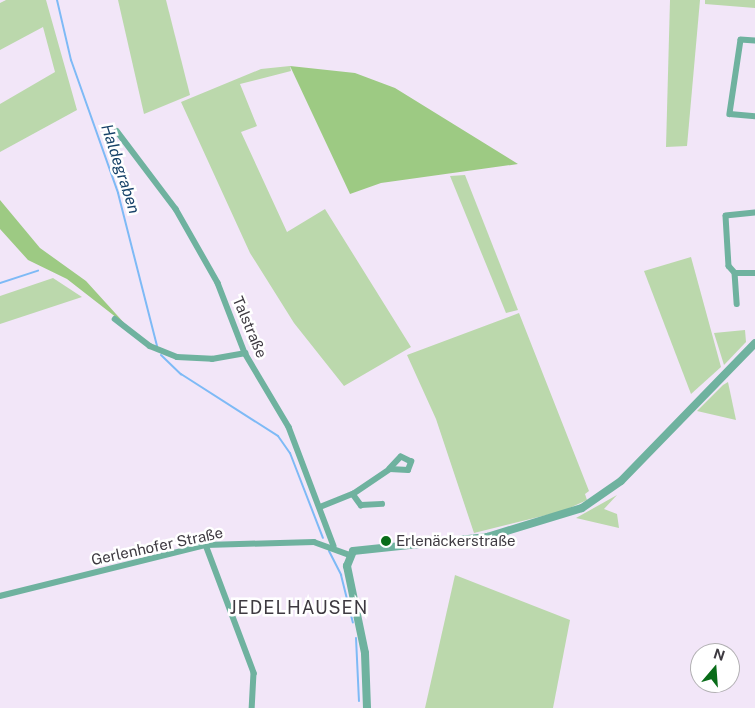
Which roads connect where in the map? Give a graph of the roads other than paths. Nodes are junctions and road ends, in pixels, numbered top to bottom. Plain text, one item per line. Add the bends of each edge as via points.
1 (755, 41) edge
2 (755, 116) edge
3 (117, 131) dead end
4 (755, 213) edge
5 (755, 272) edge
6 (735, 273) junction
7 (737, 304) dead end
8 (116, 319) dead end
9 (755, 343) edge
10 (245, 353) junction
11 (390, 469) dead end
12 (353, 494) junction
13 (382, 504) dead end
14 (320, 507) junction
15 (206, 545) junction
16 (334, 546) junction
17 (350, 555) junction
18 (0, 596) edge
19 (252, 708) edge
20 (367, 708) edge

1 - 2 street via 741,40 730,114
3 - 10 street, Talstraße via 189,230 218,283
4 - 6 street via 726,216 729,266
5 - 6 street
6 - 7 street
8 - 10 street via 150,346 177,357 208,359
9 - 17 street via 621,481 570,514 487,537 358,548
10 - 14 street, Talstraße via 289,427
11 - 12 street
12 - 13 street via 361,505
12 - 14 street
14 - 16 street, Talstraße
15 - 16 street, Gerlenhofer Straße via 280,541
15 - 18 street, Gerlenhofer Straße
15 - 19 street via 254,673
16 - 17 street, Gerlenhofer Straße
17 - 20 street via 347,566 365,653

